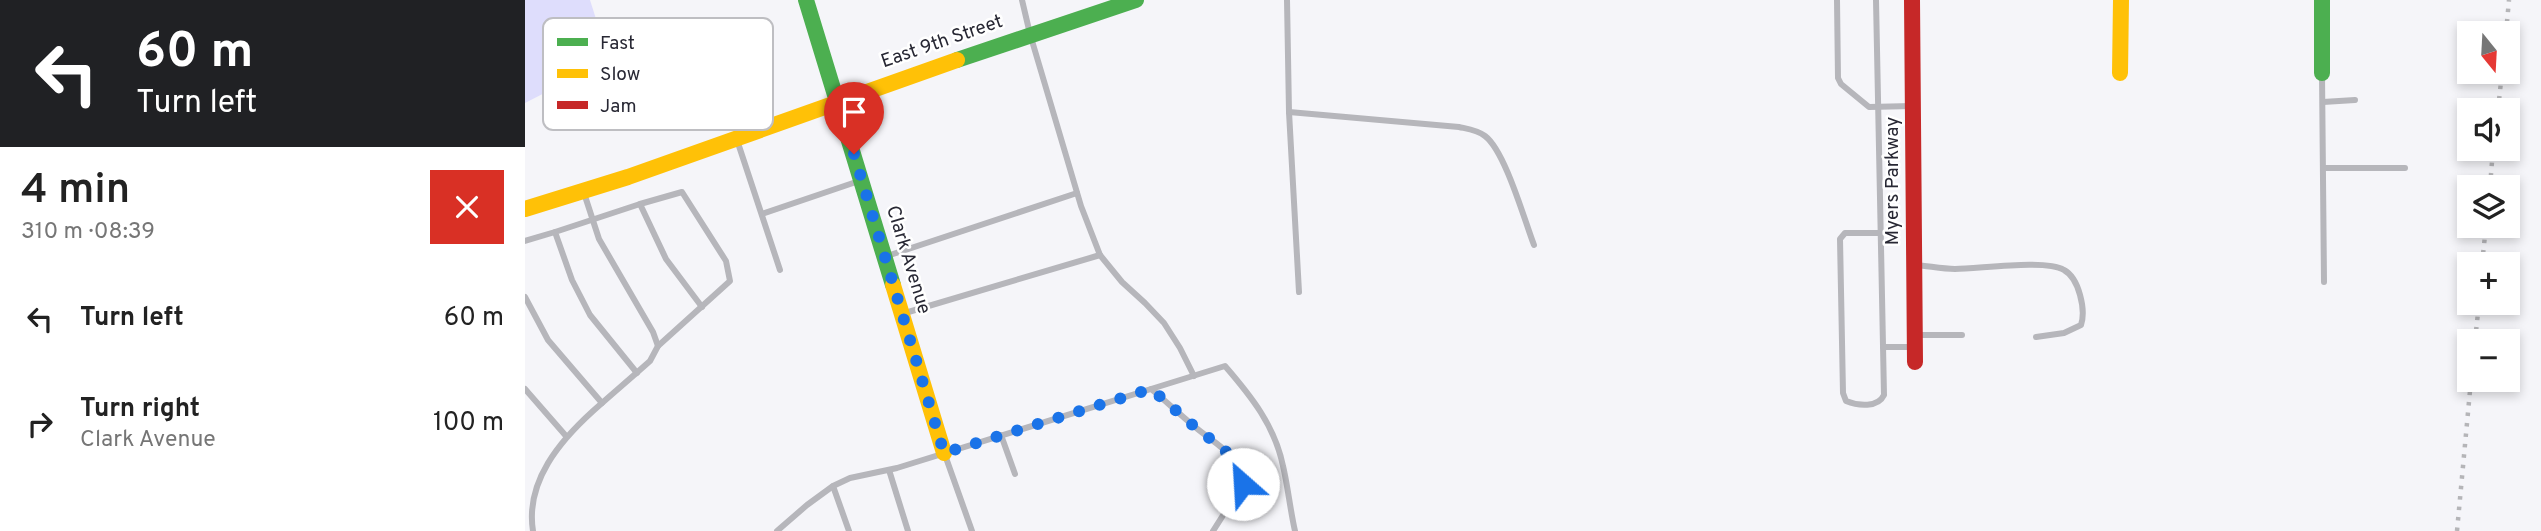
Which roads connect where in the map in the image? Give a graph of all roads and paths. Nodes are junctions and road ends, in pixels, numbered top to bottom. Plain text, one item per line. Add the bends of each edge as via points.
1 (806, 0) edge
2 (1022, 0) edge
3 (1136, 0) edge
4 (1287, 0) edge
5 (1837, 0) edge
6 (1876, 0) edge
7 (1912, 0) edge
8 (2121, 0) edge
9 (2322, 0) edge
10 (1030, 34) junction
11 (2120, 73) dead end
12 (2322, 73) joint
13 (2355, 100) dead end
14 (838, 101) junction
15 (2323, 102) junction
16 (1914, 106) junction
17 (1878, 107) junction
18 (1289, 112) junction
19 (773, 126) edge
20 (763, 130) edge
21 (737, 140) junction
22 (2323, 168) junction
23 (2405, 168) dead end
24 (863, 180) junction
25 (583, 191) junction
26 (1077, 193) junction
27 (640, 204) junction
28 (525, 209) edge
29 (762, 214) junction
30 (591, 220) junction
31 (555, 232) junction
32 (1881, 233) junction
33 (525, 241) edge
34 (1534, 245) dead end
35 (1100, 255) junction
36 (885, 256) junction
37 (1915, 265) junction
38 (780, 270) dead end
39 (2324, 282) dead end
40 (1299, 292) dead end
41 (525, 297) edge
42 (702, 307) junction
43 (903, 314) junction
44 (1962, 335) dead end
45 (2036, 337) dead end
46 (658, 346) junction
47 (1883, 348) junction
48 (1915, 348) junction
49 (636, 373) junction
50 (1194, 376) junction
51 (525, 389) edge
52 (1151, 389) junction
53 (602, 403) junction
54 (566, 436) junction
55 (1001, 436) junction
56 (944, 453) junction
57 (889, 470) junction
58 (1014, 474) dead end
59 (833, 486) junction
60 (533, 531) edge
61 (777, 531) edge
62 (849, 531) edge
63 (908, 531) edge
64 (972, 531) edge
65 (1213, 531) edge
66 (1295, 531) edge

1 - 14 street, Clark Avenue
2 - 10 lane
3 - 10 street, East 9th Street
4 - 18 lane
5 - 17 lane via 1838,78 1865,105
6 - 17 lane
7 - 16 street, Myers Parkway
8 - 11 street
9 - 12 street
10 - 14 street, East 9th Street
10 - 26 lane
12 - 15 lane
13 - 15 lane
14 - 19 street, East 9th Street
14 - 24 street, Clark Avenue
15 - 22 lane
16 - 17 lane
16 - 37 street, Myers Parkway
17 - 32 lane
18 - 34 lane via 1459,127 1485,136 1500,155
18 - 40 lane
20 - 21 street, East 9th Street
21 - 25 street, East 9th Street
21 - 29 lane
22 - 23 lane
22 - 39 lane
24 - 29 lane
24 - 36 street, Clark Avenue
25 - 28 street, East 9th Street
25 - 30 lane
26 - 35 lane
26 - 36 lane
27 - 30 lane
27 - 42 lane via 666,259
27 - 42 lane via 682,192 726,261 730,281
29 - 38 lane
30 - 31 lane
30 - 46 lane
31 - 33 lane
31 - 49 lane via 590,316
32 - 47 lane
32 - 47 lane via 1845,233 1840,239 1846,401 1877,404 1882,400
35 - 43 lane
35 - 50 lane via 1164,323
36 - 43 street, Clark Avenue
37 - 45 lane via 1952,269 2032,266 2066,271 2077,289 2083,311 2081,325
37 - 48 street, Myers Parkway
41 - 53 lane via 548,340
42 - 46 lane
43 - 56 street, Clark Avenue
44 - 48 lane
46 - 49 lane
47 - 48 lane
49 - 53 lane
50 - 52 lane
50 - 66 lane via 1225,366 1252,396 1279,451
51 - 54 lane
52 - 55 lane
52 - 65 lane via 1224,449 1243,476 1243,484
53 - 54 lane
54 - 60 lane via 535,474 527,511
55 - 56 lane
55 - 58 lane
56 - 57 lane
56 - 64 lane
57 - 59 lane
57 - 63 lane
59 - 61 lane
59 - 62 lane

